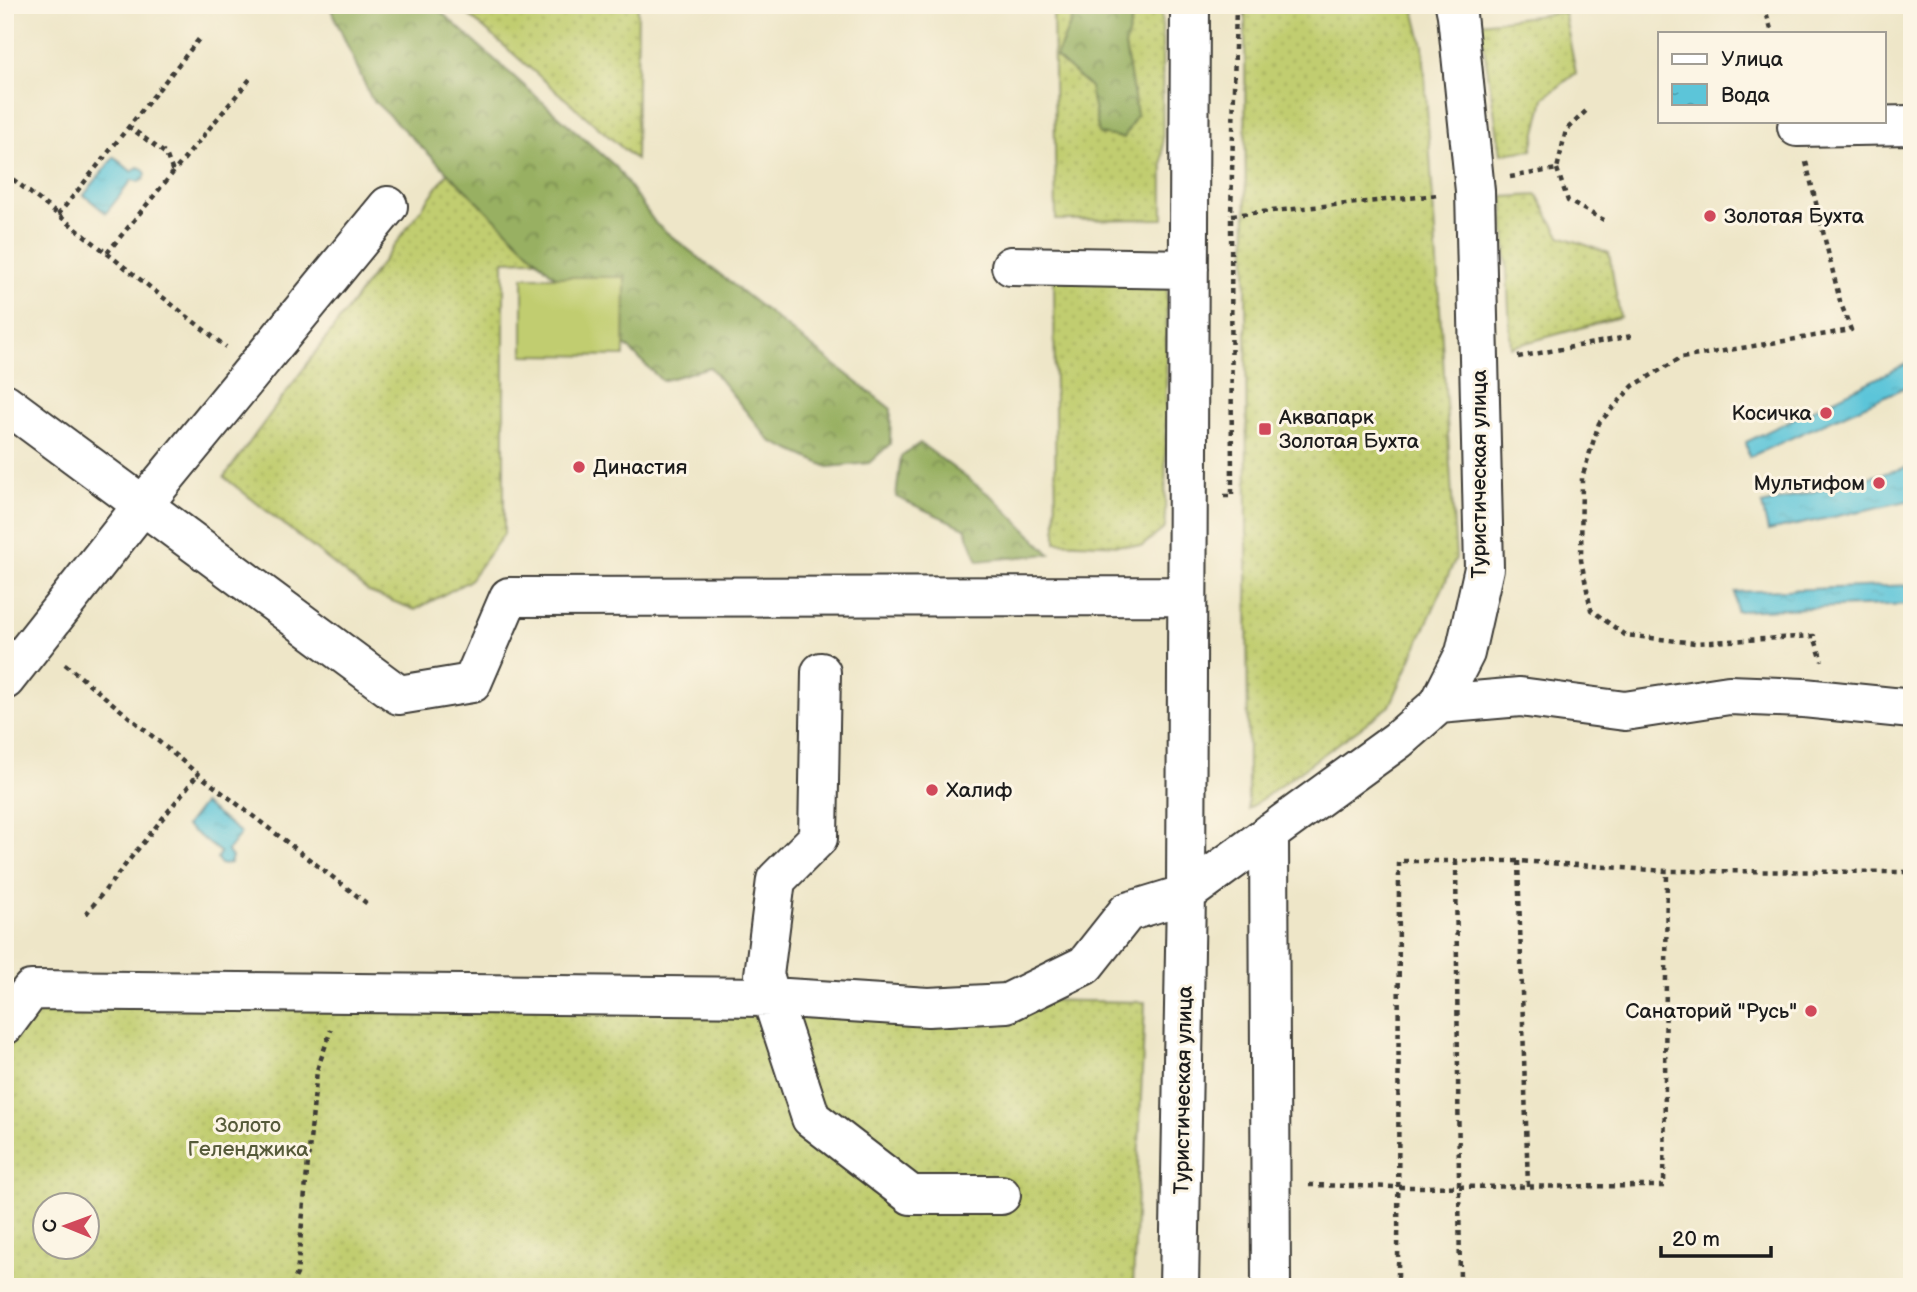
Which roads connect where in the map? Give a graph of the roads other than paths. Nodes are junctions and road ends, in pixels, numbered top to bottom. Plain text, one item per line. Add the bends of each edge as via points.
1 (1189, 5) edge
2 (1455, 5) edge
3 (1912, 125) edge
4 (1797, 127) road end
5 (388, 206) dead end
6 (1011, 266) dead end
7 (1189, 268) junction
8 (5, 403) edge
9 (142, 506) junction
10 (1187, 596) junction
11 (821, 672) dead end
12 (5, 680) edge
13 (1439, 704) junction
14 (1912, 709) edge
15 (1269, 834) junction
16 (1186, 894) junction
17 (771, 997) junction
18 (5, 1025) edge
19 (1001, 1195) dead end
20 (1179, 1287) edge
21 (1271, 1287) edge

1 - 7 street, Туристическая улица
2 - 13 street, Туристическая улица via 1475,191 1484,568 1465,653
3 - 4 street
5 - 9 street
6 - 7 street
7 - 10 street, Туристическая улица
8 - 9 street
9 - 10 street via 399,695 472,684 509,597
9 - 12 street
10 - 16 street, Туристическая улица
11 - 17 street via 818,838 776,880 764,975
13 - 14 street via 1520,697 1625,711 1729,695
13 - 15 street, Туристическая улица via 1398,740
15 - 16 street, Туристическая улица
15 - 21 street
16 - 17 street via 1127,912 1085,965 1007,1003 928,1007
16 - 20 street, Туристическая улица
17 - 18 street via 31,990
17 - 19 street via 811,1118 911,1195

